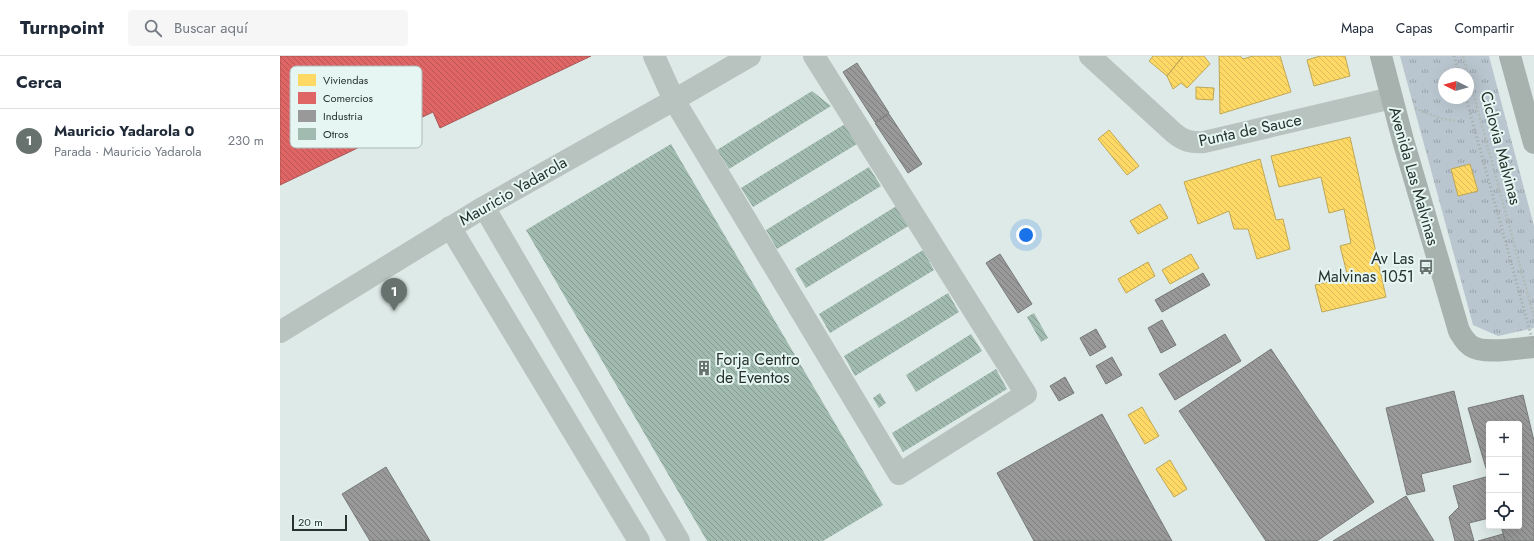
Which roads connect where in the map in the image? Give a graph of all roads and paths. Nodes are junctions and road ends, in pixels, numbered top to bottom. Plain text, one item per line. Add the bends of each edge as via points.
1 (654, 56) edge
2 (750, 56) edge
3 (814, 56) edge
4 (1090, 56) edge
5 (1381, 56) edge
6 (1463, 56) edge
7 (1510, 56) edge
8 (1392, 98) junction
9 (674, 100) junction
10 (1456, 121) dead end
11 (1534, 143) edge
12 (484, 207) junction
13 (450, 227) junction
14 (1534, 317) edge
15 (280, 332) edge
16 (1534, 347) edge
17 (672, 538) edge
18 (639, 541) edge

1 - 9 street
2 - 9 street, Mauricio Yadarola
3 - 9 street via 1026,394 899,474
4 - 8 street, Punta de Sauce via 1174,133 1183,140 1194,143
5 - 8 main road, Avenida Las Malvinas
6 - 14 path, Ciclovia Malvinas
7 - 11 main road
8 - 10 path via 1439,118
8 - 16 main road, Avenida Las Malvinas via 1459,331 1466,341 1478,350
9 - 12 street, Mauricio Yadarola
12 - 13 street, Mauricio Yadarola
12 - 17 street
13 - 15 street, Mauricio Yadarola
13 - 18 street

